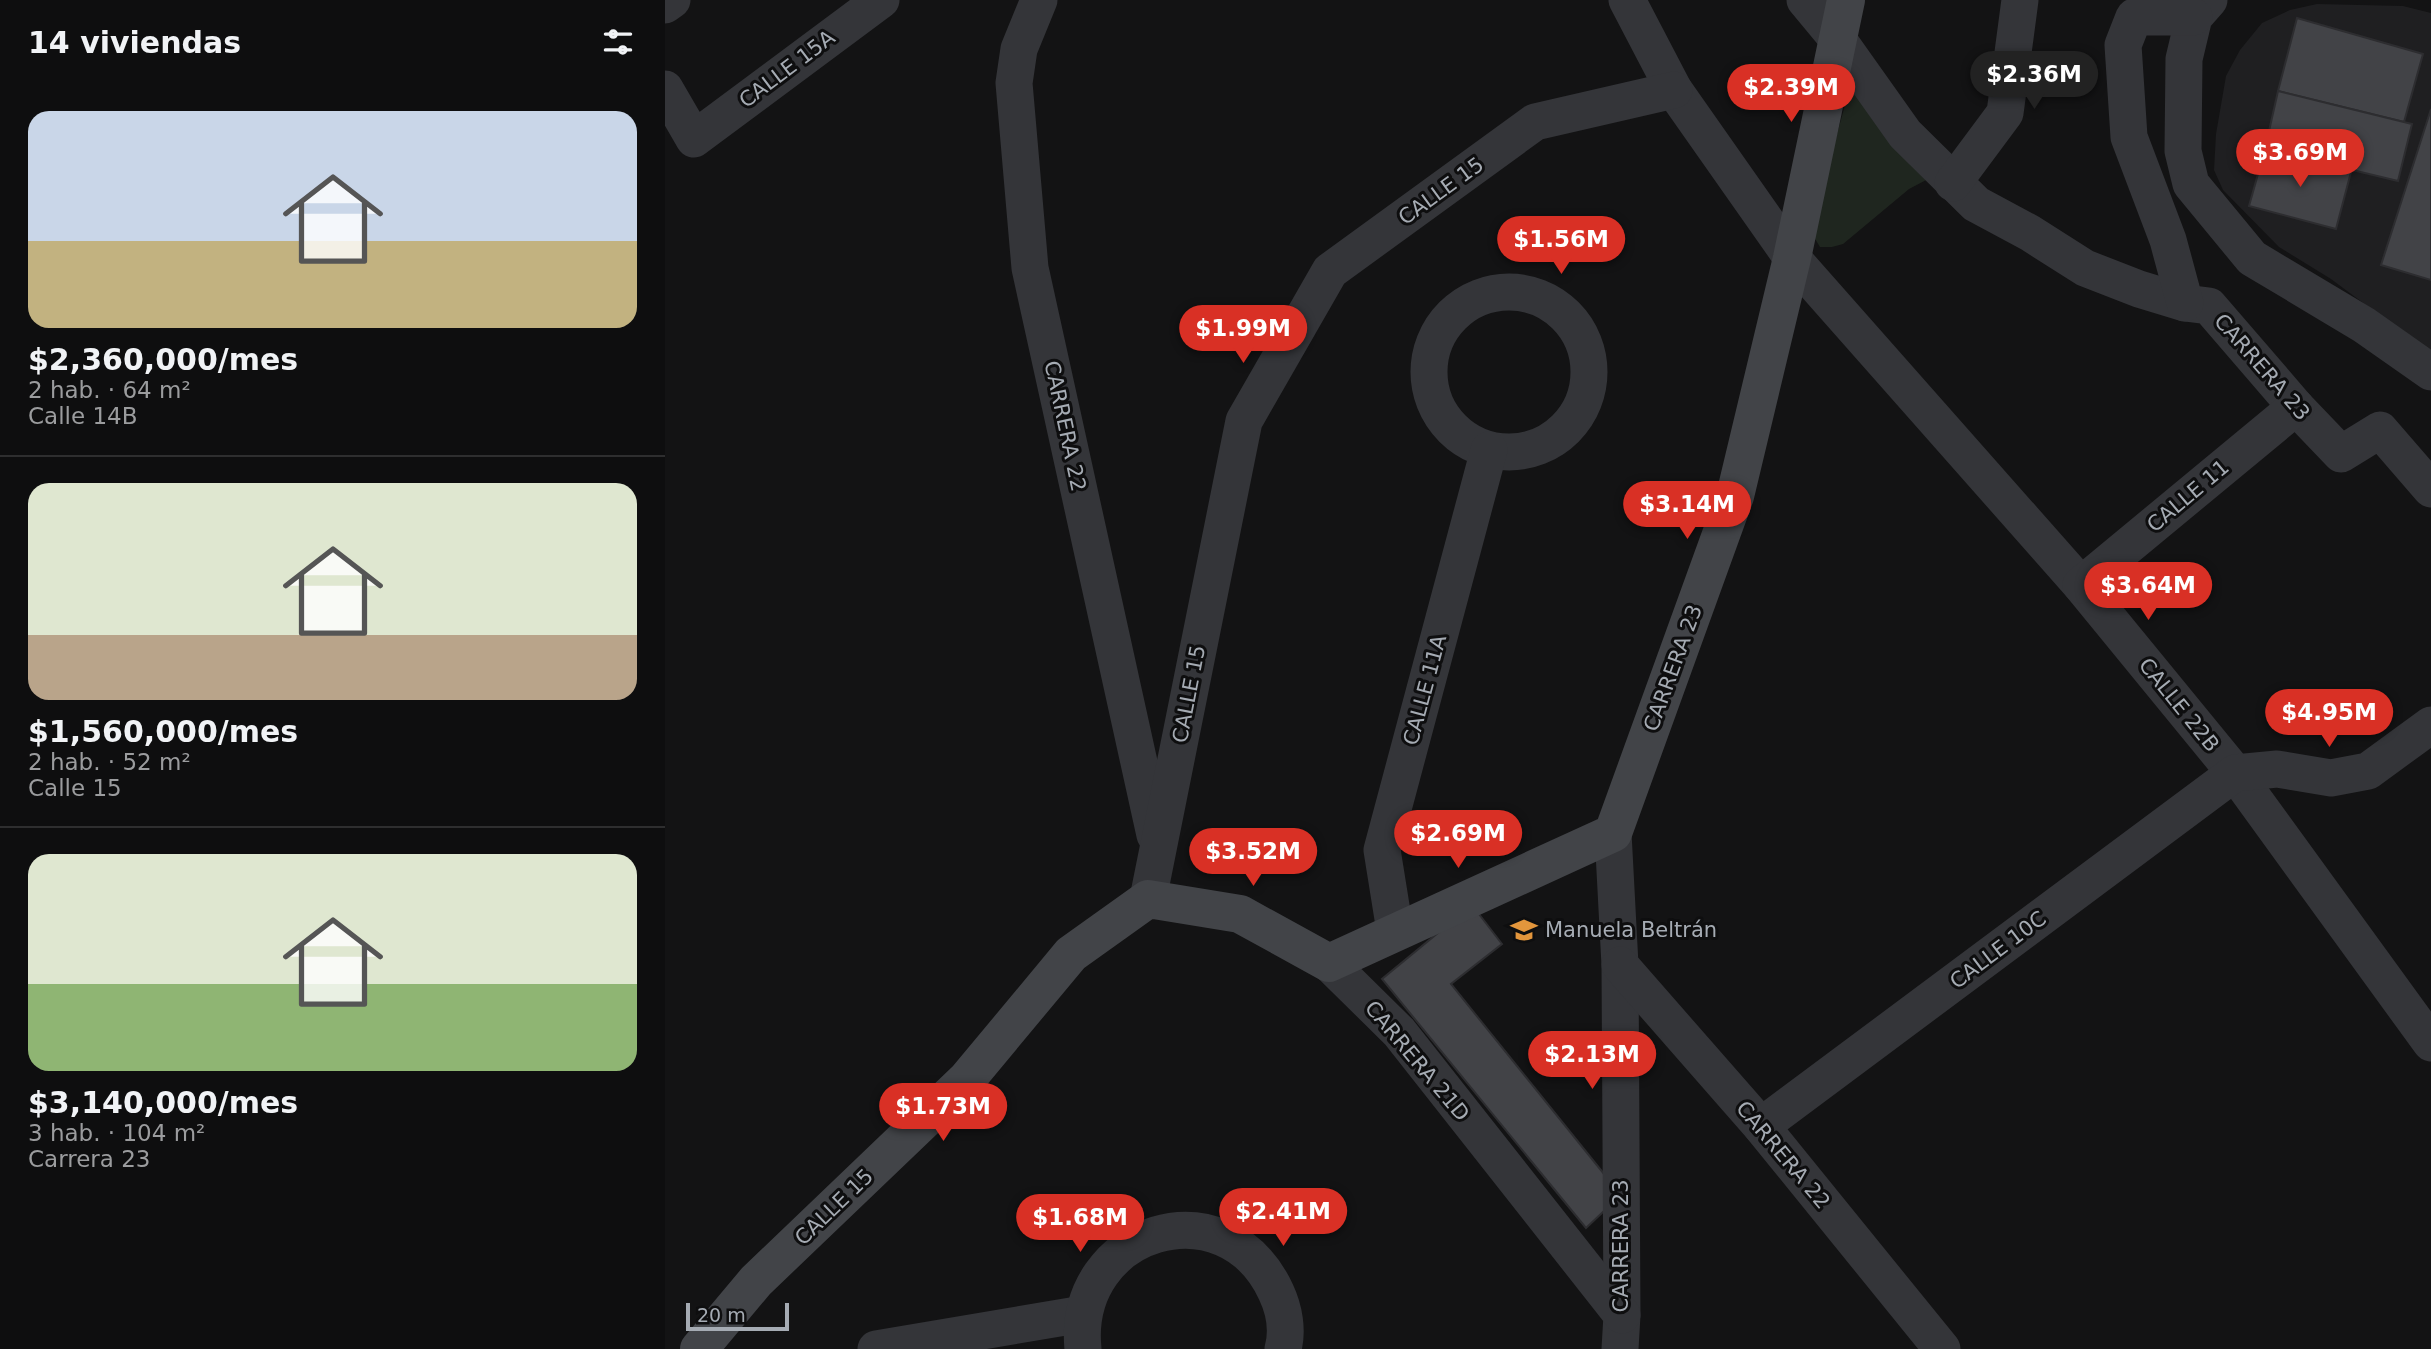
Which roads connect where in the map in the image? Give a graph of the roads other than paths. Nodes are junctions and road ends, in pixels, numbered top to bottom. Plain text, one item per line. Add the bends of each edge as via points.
1 (672, 0) edge
2 (881, 0) edge
3 (1038, 0) edge
4 (1627, 0) edge
5 (1805, 0) edge
6 (1846, 0) edge
7 (2020, 0) edge
8 (665, 5) edge
9 (2202, 9) edge
10 (1839, 41) junction
11 (665, 89) edge
12 (1674, 90) junction
13 (1953, 183) junction
14 (1792, 258) junction
15 (2185, 303) junction
16 (2431, 372) edge
17 (2296, 407) junction
18 (1489, 450) junction
19 (2431, 489) edge
20 (2081, 585) junction
21 (2431, 725) edge
22 (2235, 773) junction
23 (1613, 833) junction
24 (1158, 849) junction
25 (1148, 899) junction
26 (1395, 931) junction
27 (1329, 962) junction
28 (1620, 965) junction
29 (2431, 1043) edge
30 (1761, 1126) junction
31 (1083, 1331) edge
32 (1621, 1332) edge
33 (699, 1349) edge
34 (876, 1349) edge
35 (1283, 1349) edge
36 (1942, 1349) edge

1 - 8 street
2 - 11 street, CALLE 15A via 694,139
3 - 24 street, CARRERA 22 via 1019,49 1014,83 1030,268
4 - 12 street, CALLE 22B
5 - 10 street, CARRERA 23
6 - 10 street, CARRERA 23
7 - 13 street via 2005,113
9 - 15 street via 2134,17 2123,45 2129,137 2168,240
9 - 16 street via 2183,59 2183,151 2191,184 2252,258 2364,325
10 - 13 street, CARRERA 23 via 1905,134
10 - 14 street, CARRERA 23
12 - 14 street, CALLE 22B
12 - 24 street, CALLE 15 via 1535,122 1331,271 1244,421
13 - 15 street, CARRERA 23 via 1976,204 2085,268
14 - 20 street, CALLE 22B
14 - 23 street, CARRERA 23 via 1735,496
15 - 17 street, CARRERA 23 via 2209,306
17 - 19 street, CARRERA 23 via 2341,454 2380,430
17 - 20 street, CALLE 11
18 - 18 street via 1531,450 1550,441 1567,428 1587,391 1586,349 1577,329 1564,313 1528,293 1507,290 1467,302 1450,316 1430,353 1428,374 1439,414 1470,443
18 - 26 street, CALLE 11A via 1382,850
20 - 22 street, CALLE 22B
21 - 22 street via 2368,771 2331,778 2277,769
22 - 29 street, CALLE 22B
22 - 30 street, CALLE 10C
23 - 26 street
23 - 28 street, CARRERA 23
24 - 25 street, CALLE 15
25 - 27 street, CARRERA 21D via 1240,914
25 - 33 street, CALLE 15 via 1071,954 967,1079 756,1281
26 - 27 street
27 - 32 street, CARRERA 21D via 1399,1032
28 - 30 street, CARRERA 22
28 - 32 street, CARRERA 23
30 - 36 street, CARRERA 22
31 - 34 street
31 - 35 street via 1095,1282 1116,1255 1145,1237 1178,1230 1213,1234 1244,1249 1268,1274 1282,1305

